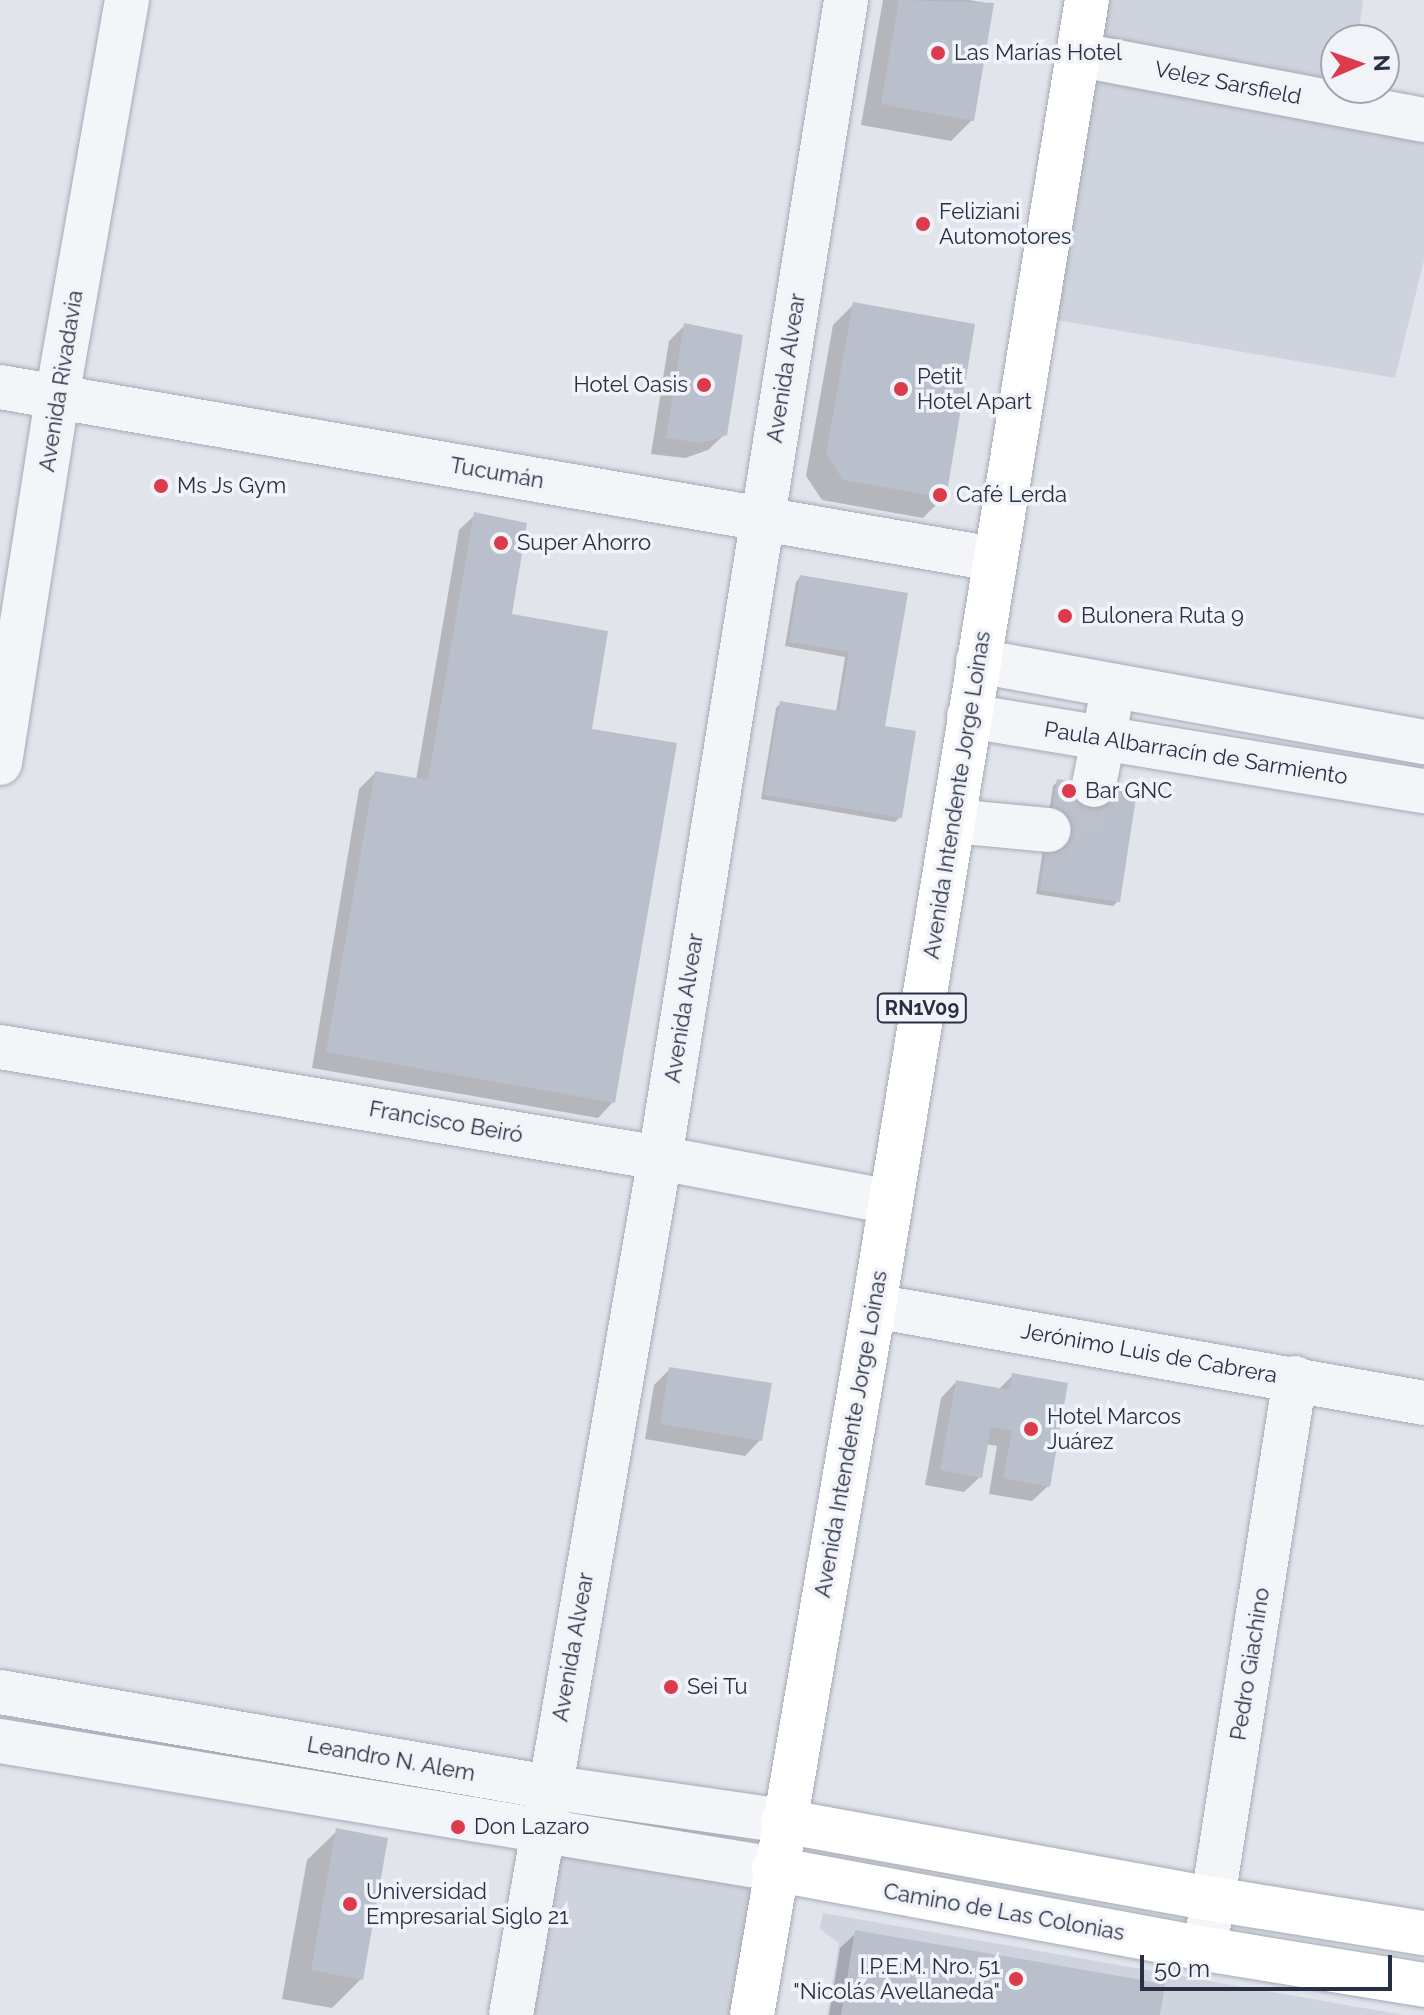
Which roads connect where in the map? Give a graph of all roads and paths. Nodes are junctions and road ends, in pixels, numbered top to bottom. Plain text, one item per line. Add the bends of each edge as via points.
1 (127, 0) edge
2 (846, 0) edge
3 (1087, 0) edge
4 (1080, 55) junction
5 (1424, 120) edge
6 (0, 387) edge
7 (57, 397) junction
8 (761, 518) junction
9 (994, 559) junction
10 (978, 661) junction
11 (1114, 685) junction
12 (969, 716) junction
13 (1104, 738) junction
14 (1424, 742) edge
15 (0, 763) edge
16 (1094, 785) tunnel mouth
17 (1424, 791) edge
18 (953, 821) junction
19 (1049, 830) tunnel mouth
20 (0, 1047) edge
21 (660, 1158) junction
22 (891, 1202) junction
23 (874, 1306) junction
24 (1295, 1378) junction
25 (1424, 1403) edge
26 (0, 1692) edge
27 (0, 1741) edge
28 (548, 1787) junction
29 (783, 1821) junction
30 (541, 1832) junction
31 (774, 1869) junction
32 (1213, 1899) junction
33 (1424, 1933) edge
34 (1205, 1949) junction
35 (1424, 1985) edge
36 (511, 2015) edge
37 (752, 2015) edge

1 - 7 street, Avenida Rivadavia
2 - 8 street, Avenida Alvear
3 - 4 main road, Avenida Intendente Jorge Loinas / RN1V09
4 - 5 street, Velez Sarsfield
4 - 9 main road, Avenida Intendente Jorge Loinas / RN1V09
6 - 7 street, Tucumán
7 - 8 street, Tucumán
7 - 15 street, Avenida Rivadavia
8 - 9 street, Tucumán
8 - 21 street, Avenida Alvear
9 - 10 main road, Avenida Intendente Jorge Loinas / RN1V09
10 - 11 street
10 - 12 main road, Avenida Intendente Jorge Loinas / RN1V09
11 - 13 street
11 - 14 street
12 - 13 street, Paula Albarracín de Sarmiento
12 - 18 main road, Avenida Intendente Jorge Loinas / RN1V09
13 - 16 street
13 - 17 street, Paula Albarracín de Sarmiento
18 - 19 street
18 - 22 main road, Avenida Intendente Jorge Loinas / RN1V09
20 - 21 street, Francisco Beiró
21 - 22 street, Francisco Beiró
21 - 28 street, Avenida Alvear
22 - 23 main road, Avenida Intendente Jorge Loinas / RN1V09
23 - 24 street, Jerónimo Luis de Cabrera
23 - 29 main road, Avenida Intendente Jorge Loinas / RN1V09
24 - 25 street, Jerónimo Luis de Cabrera
24 - 32 street, Pedro Giachino
26 - 28 street, Leandro N. Alem
27 - 30 street
28 - 29 street, Leandro N. Alem
28 - 30 street, Avenida Alvear
29 - 31 main road, Avenida Intendente Jorge Loinas / RN1V09
29 - 32 main road
30 - 31 street
30 - 36 street, Avenida Alvear
31 - 34 main road, Camino de Las Colonias
31 - 37 main road, Avenida Intendente Jorge Loinas / RN1V09
32 - 33 main road
32 - 34 street, Pedro Giachino
34 - 35 main road, Camino de Las Colonias

